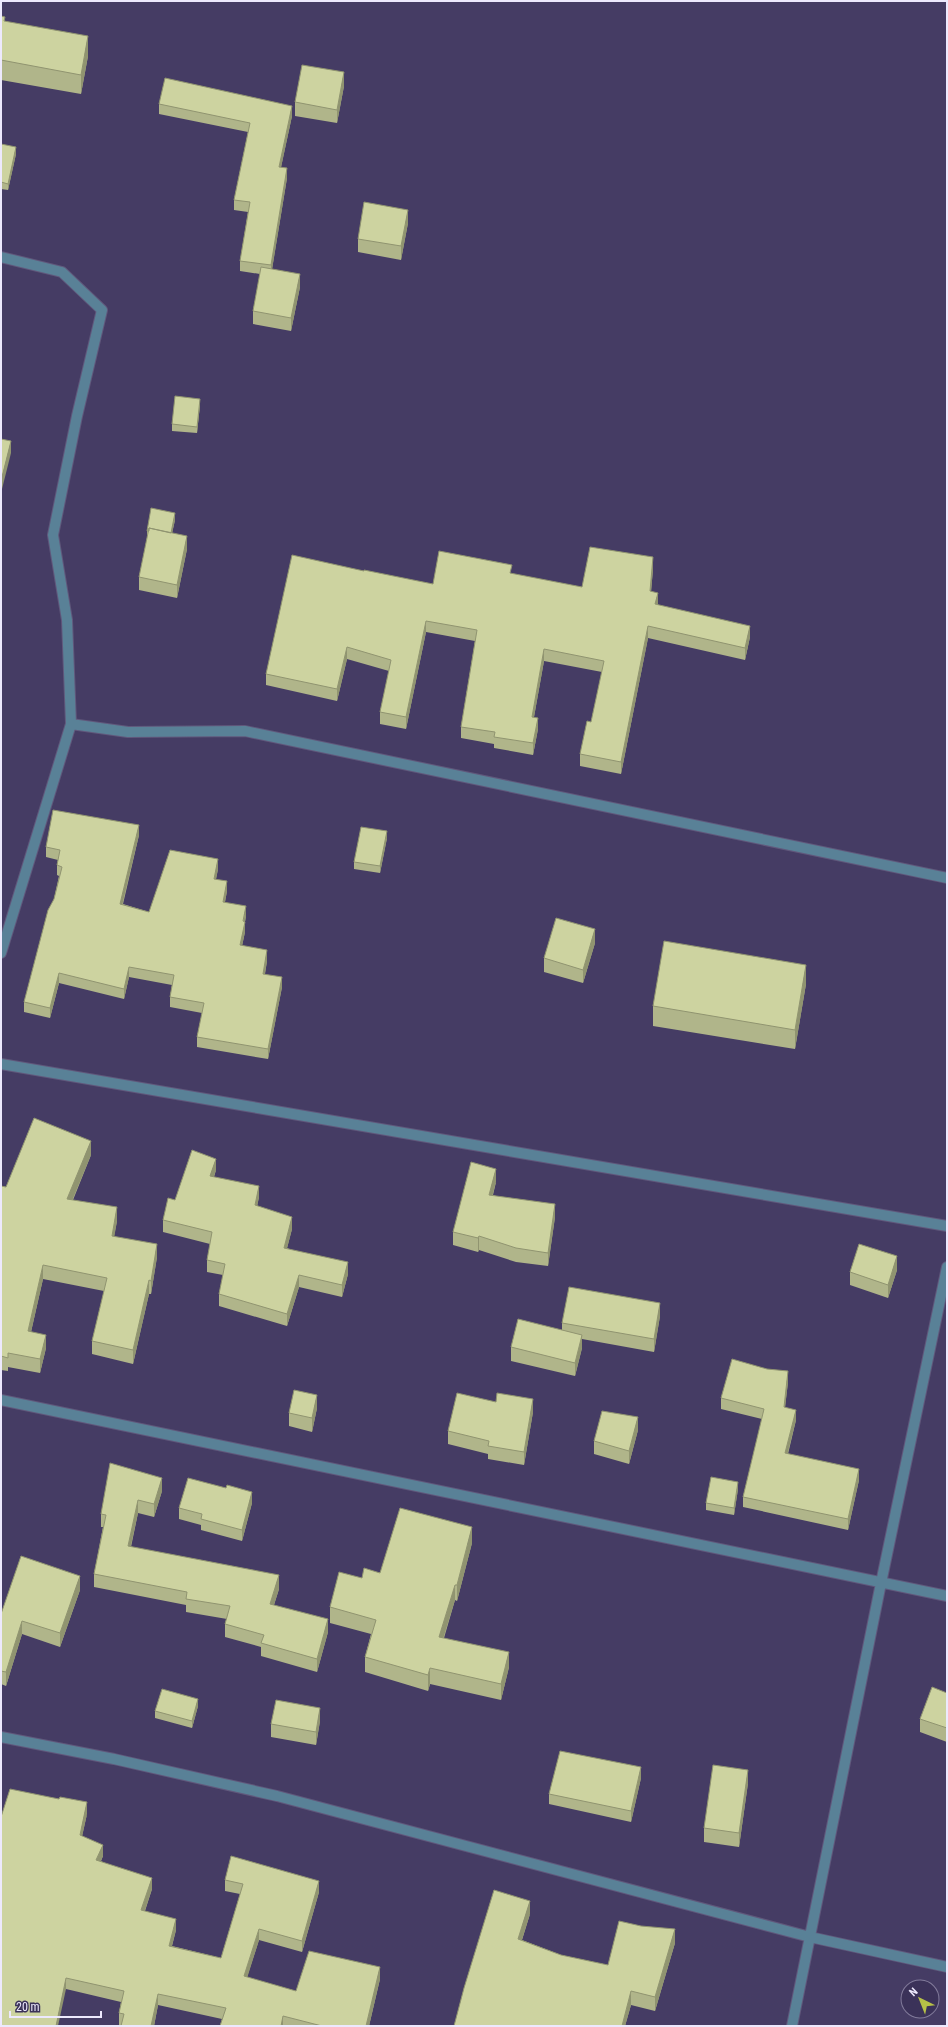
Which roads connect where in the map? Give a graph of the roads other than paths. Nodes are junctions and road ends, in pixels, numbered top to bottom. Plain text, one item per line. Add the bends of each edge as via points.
1 (1, 258) edge
2 (71, 724) junction
3 (947, 878) edge
4 (1, 953) edge
5 (1, 1064) edge
6 (947, 1226) edge
7 (947, 1267) edge
8 (1, 1400) edge
9 (880, 1583) junction
10 (947, 1596) edge
11 (1, 1738) edge
12 (810, 1937) junction
13 (947, 1967) edge
14 (792, 2026) edge

1 - 2 street via 62,272 102,310 53,535 67,620
2 - 3 street via 128,732 245,731
2 - 4 street
5 - 6 street
7 - 9 street
8 - 9 street
9 - 10 street
9 - 12 street
11 - 12 street via 114,1759 277,1796
12 - 13 street
12 - 14 street

